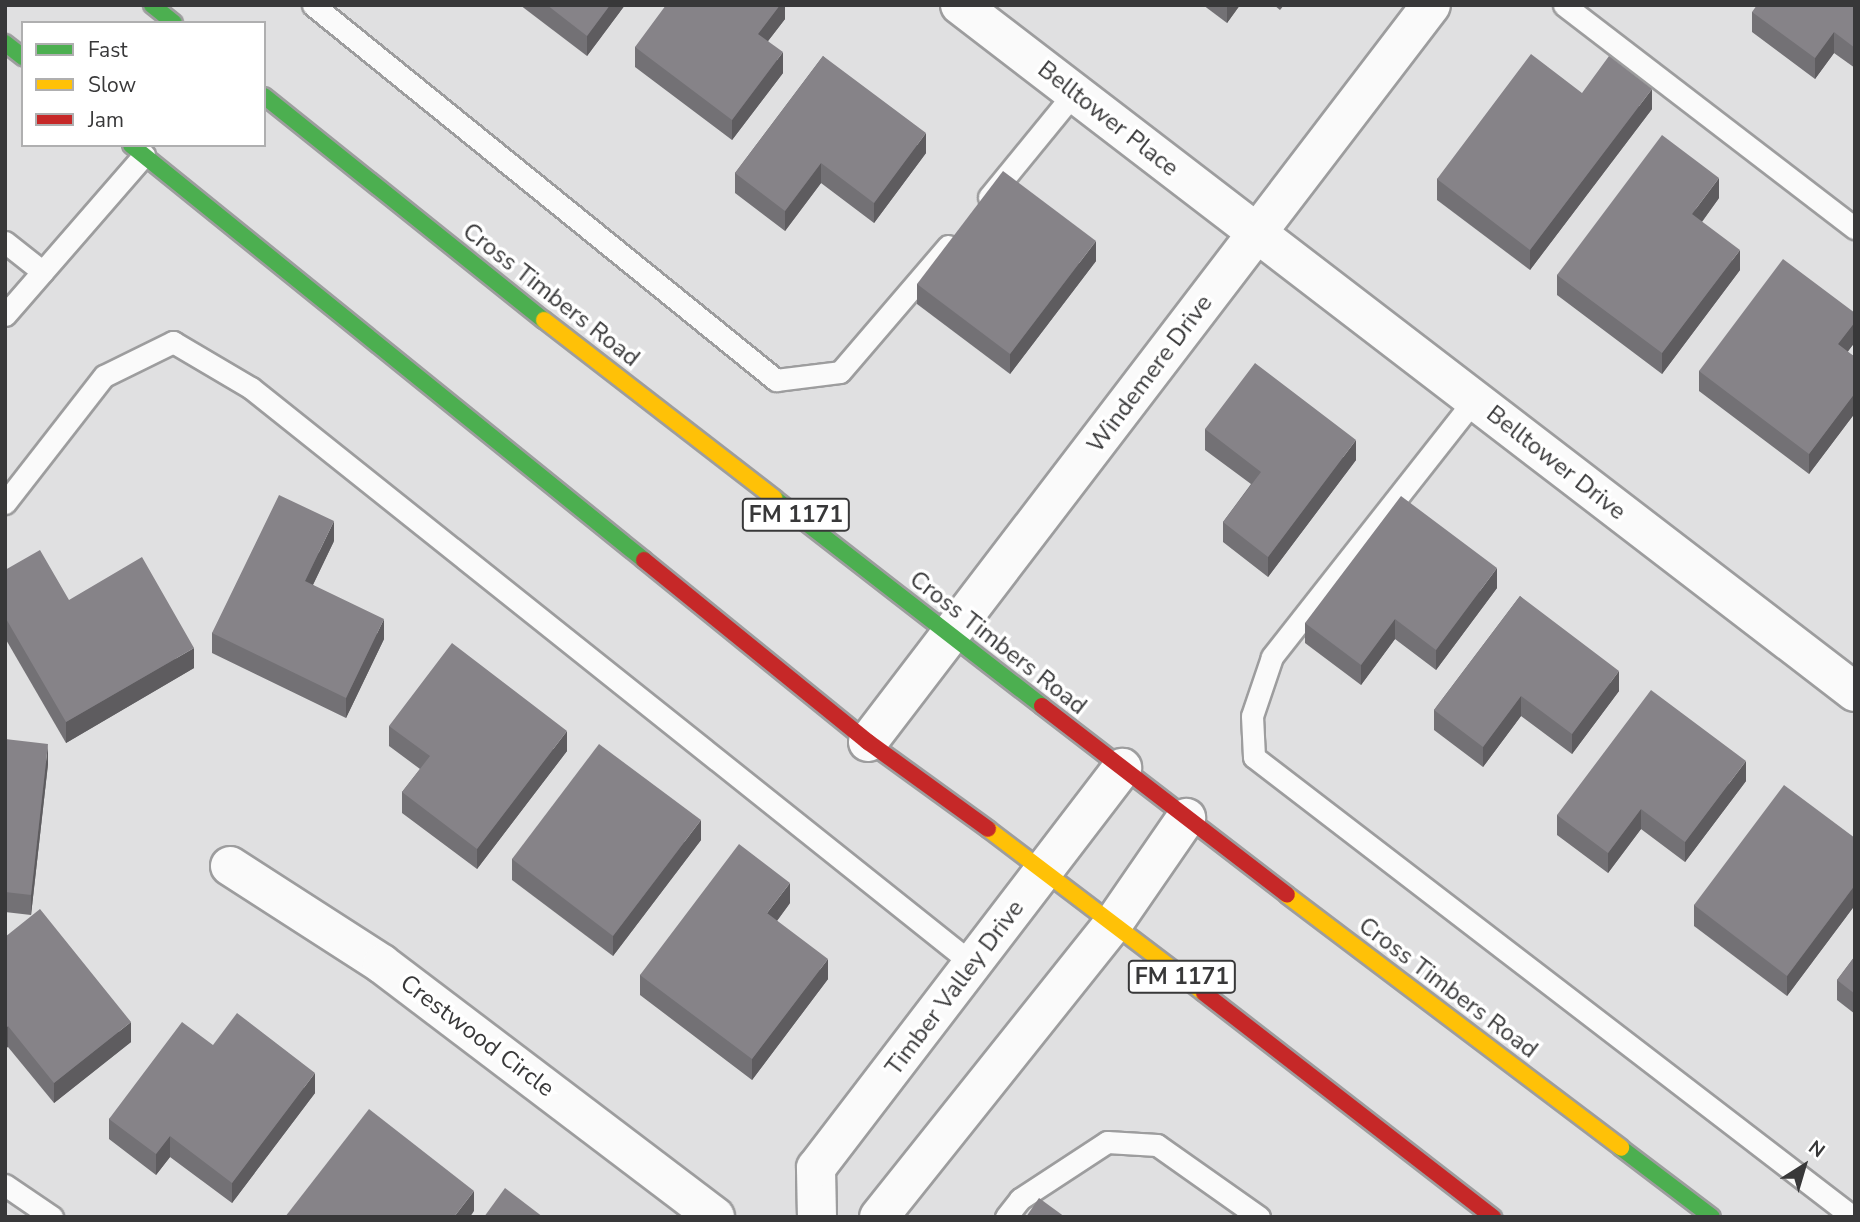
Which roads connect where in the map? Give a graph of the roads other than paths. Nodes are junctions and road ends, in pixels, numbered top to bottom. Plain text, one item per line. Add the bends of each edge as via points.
1 (152, 5) edge
2 (313, 5) edge
3 (960, 5) edge
4 (1431, 5) edge
5 (1564, 5) edge
6 (172, 21) edge
7 (5, 43) edge
8 (21, 55) edge
9 (1074, 93) junction
10 (266, 98) edge
11 (142, 149) edge
12 (977, 211) edge
13 (1855, 228) edge
14 (959, 233) edge
15 (1257, 234) junction
16 (5, 242) edge
17 (43, 272) junction
18 (5, 315) edge
19 (1474, 400) junction
20 (5, 503) edge
21 (950, 635) junction
22 (1855, 692) edge
23 (868, 742) junction
24 (1122, 768) junction
25 (1186, 818) junction
26 (230, 866) dead end
27 (1044, 870) junction
28 (1113, 925) junction
29 (974, 965) junction
30 (5, 1185) edge
31 (52, 1217) edge
32 (715, 1217) edge
33 (817, 1217) edge
34 (879, 1217) edge
35 (1006, 1217) edge
36 (1259, 1217) edge
37 (1493, 1217) edge
38 (1712, 1217) edge
39 (1853, 1217) edge

1 - 6 main road
2 - 14 lane via 776,380 840,372
3 - 9 street, Belltower Place
4 - 15 street, Windemere Drive
5 - 13 lane
7 - 8 main road
9 - 12 lane
9 - 15 street, Belltower Place
10 - 21 main road, Cross Timbers Road / FM 1171
11 - 17 lane
11 - 23 main road, FM 1171
15 - 19 street, Belltower Drive
15 - 21 street, Windemere Drive
16 - 17 lane
17 - 18 lane
19 - 22 street, Belltower Drive
19 - 39 lane via 1272,657 1252,716 1254,757
20 - 29 lane via 104,376 173,342 251,388
21 - 23 street, Windemere Drive
21 - 24 main road, Cross Timbers Road / FM 1171
23 - 27 main road, FM 1171
24 - 25 main road, Cross Timbers Road / FM 1171
24 - 27 street, Timber Valley Drive
25 - 28 street
25 - 38 main road, Cross Timbers Road / FM 1171
26 - 32 street, Crestwood Circle via 382,964
27 - 28 main road, FM 1171
27 - 29 street, Timber Valley Drive
28 - 34 street
28 - 37 main road, FM 1171
29 - 33 street, Timber Valley Drive via 816,1168
30 - 31 lane
35 - 36 lane via 1020,1199 1107,1142 1157,1145

